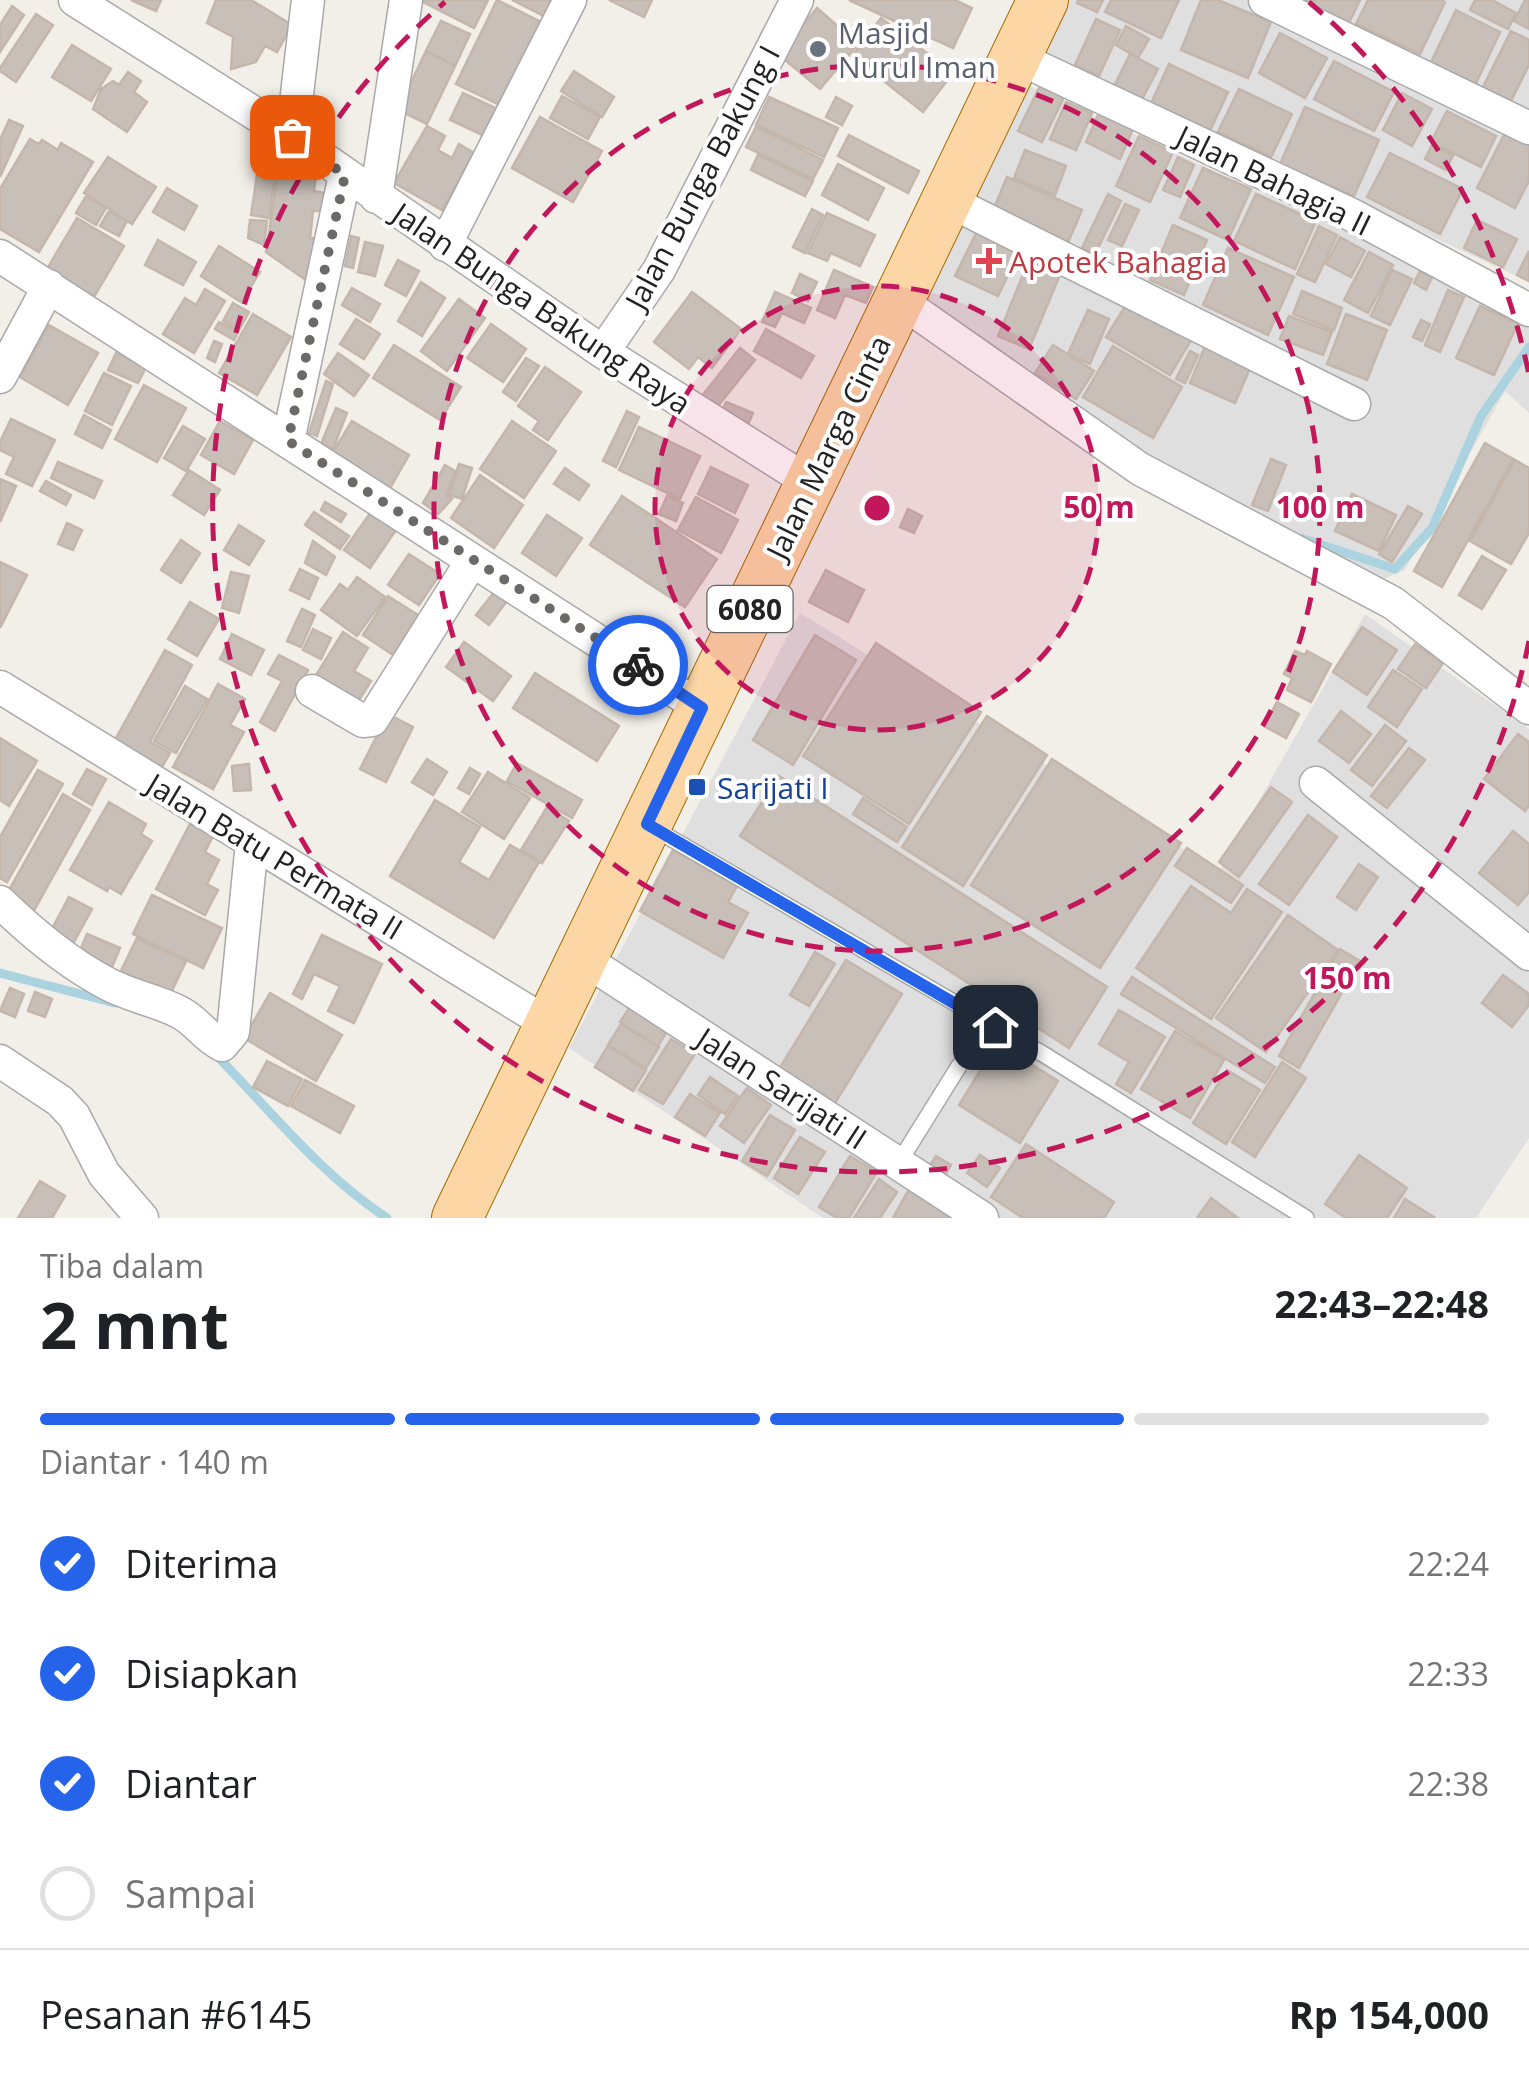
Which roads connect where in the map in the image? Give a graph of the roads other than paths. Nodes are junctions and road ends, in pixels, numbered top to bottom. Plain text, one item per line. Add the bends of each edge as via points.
1 (75, 0) edge
2 (308, 0) edge
3 (406, 0) edge
4 (570, 0) edge
5 (797, 0) edge
6 (1043, 0) edge
7 (1266, 0) edge
8 (1016, 57) junction
9 (1529, 128) edge
10 (292, 137) junction
11 (345, 175) junction
12 (376, 198) junction
13 (946, 200) junction
14 (445, 246) junction
15 (0, 256) edge
16 (48, 286) junction
17 (899, 300) junction
18 (1529, 310) edge
19 (603, 352) junction
20 (0, 377) edge
21 (1354, 404) dead end
22 (288, 441) junction
23 (811, 483) junction
24 (472, 561) junction
25 (0, 687) edge
26 (312, 692) dead end
27 (702, 708) junction
28 (1529, 708) edge
29 (1316, 783) dead end
30 (647, 824) junction
31 (252, 843) junction
32 (0, 902) edge
33 (1523, 937) edge
34 (582, 958) junction
35 (550, 1025) junction
36 (0, 1061) edge
37 (959, 1066) dead end
38 (898, 1164) junction
39 (142, 1218) edge
40 (457, 1218) edge
41 (982, 1218) edge
42 (1306, 1218) edge

1 - 10 street, Jalan Bunga Bakung Raya
2 - 10 street
3 - 12 street
4 - 14 street
5 - 19 street, Jalan Bunga Bakung I via 658,270
6 - 8 main road, Jalan Marga Cinta / 6080
7 - 9 street
8 - 13 main road, Jalan Marga Cinta / 6080
8 - 18 street, Jalan Bahagia II via 1354,216
10 - 11 street, Jalan Bunga Bakung Raya
11 - 12 street, Jalan Bunga Bakung Raya
11 - 22 street
12 - 14 street, Jalan Bunga Bakung Raya
13 - 17 main road, Jalan Marga Cinta / 6080
13 - 21 street
14 - 19 street, Jalan Bunga Bakung Raya
15 - 16 street
16 - 20 street
16 - 22 street
17 - 23 main road, Jalan Marga Cinta / 6080
17 - 28 street via 1140,468 1393,603
19 - 23 street, Jalan Bunga Bakung Raya
22 - 24 street
23 - 27 main road, Jalan Marga Cinta / 6080
24 - 26 street via 372,720 362,721
24 - 27 street
25 - 31 street, Jalan Batu Permata II
27 - 30 main road, Jalan Marga Cinta / 6080
29 - 33 street
30 - 34 main road, Jalan Marga Cinta / 6080
30 - 42 lane via 1042,1054
31 - 32 street via 233,1032 222,1045 176,1010 94,976
31 - 35 street, Jalan Batu Permata II
34 - 35 main road, Jalan Marga Cinta / 6080
34 - 38 street, Jalan Sarijati II
35 - 40 main road, Jalan Marga Cinta / 6080
36 - 39 street via 74,1116 104,1174
37 - 38 lane
38 - 41 street, Jalan Sarijati II

